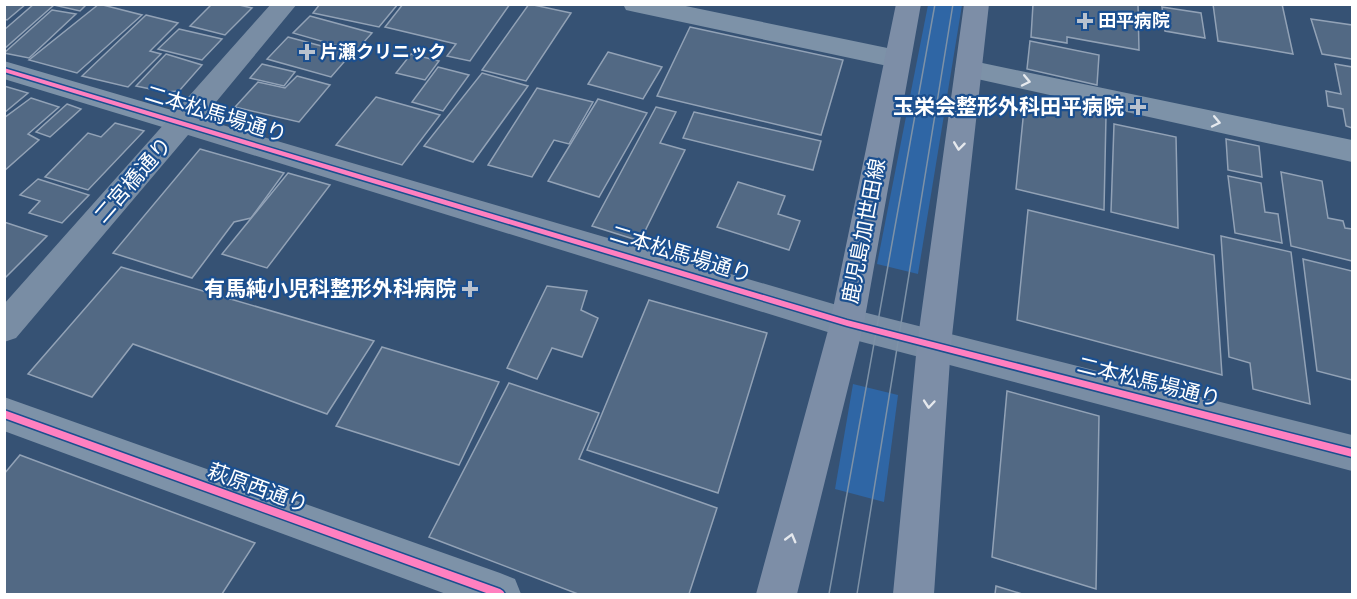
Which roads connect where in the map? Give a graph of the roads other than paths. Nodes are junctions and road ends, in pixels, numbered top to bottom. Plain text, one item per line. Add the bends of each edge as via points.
1 (285, 4) edge
2 (635, 4) edge
3 (909, 4) edge
4 (977, 4) edge
5 (897, 59) junction
6 (968, 69) junction
7 (4, 70) edge
8 (182, 123) junction
9 (1353, 151) edge
10 (847, 323) junction
11 (4, 328) edge
12 (934, 345) junction
13 (4, 414) edge
14 (1353, 453) edge
15 (500, 594) edge
16 (776, 594) edge
17 (913, 594) edge

1 - 8 street, 二宮橋通り
2 - 5 street
3 - 5 main road, 鹿児島加世田線
4 - 6 main road
5 - 10 main road, 鹿児島加世田線
6 -> 9 street
6 -> 12 main road
7 - 8 street, 二本松馬場通り
8 - 10 street, 二本松馬場通り
8 - 11 street, 二宮橋通り
10 - 12 street, 二本松馬場通り
16 -> 10 main road, 鹿児島加世田線
12 - 14 street, 二本松馬場通り
12 -> 17 main road
13 - 15 street, 萩原西通り

